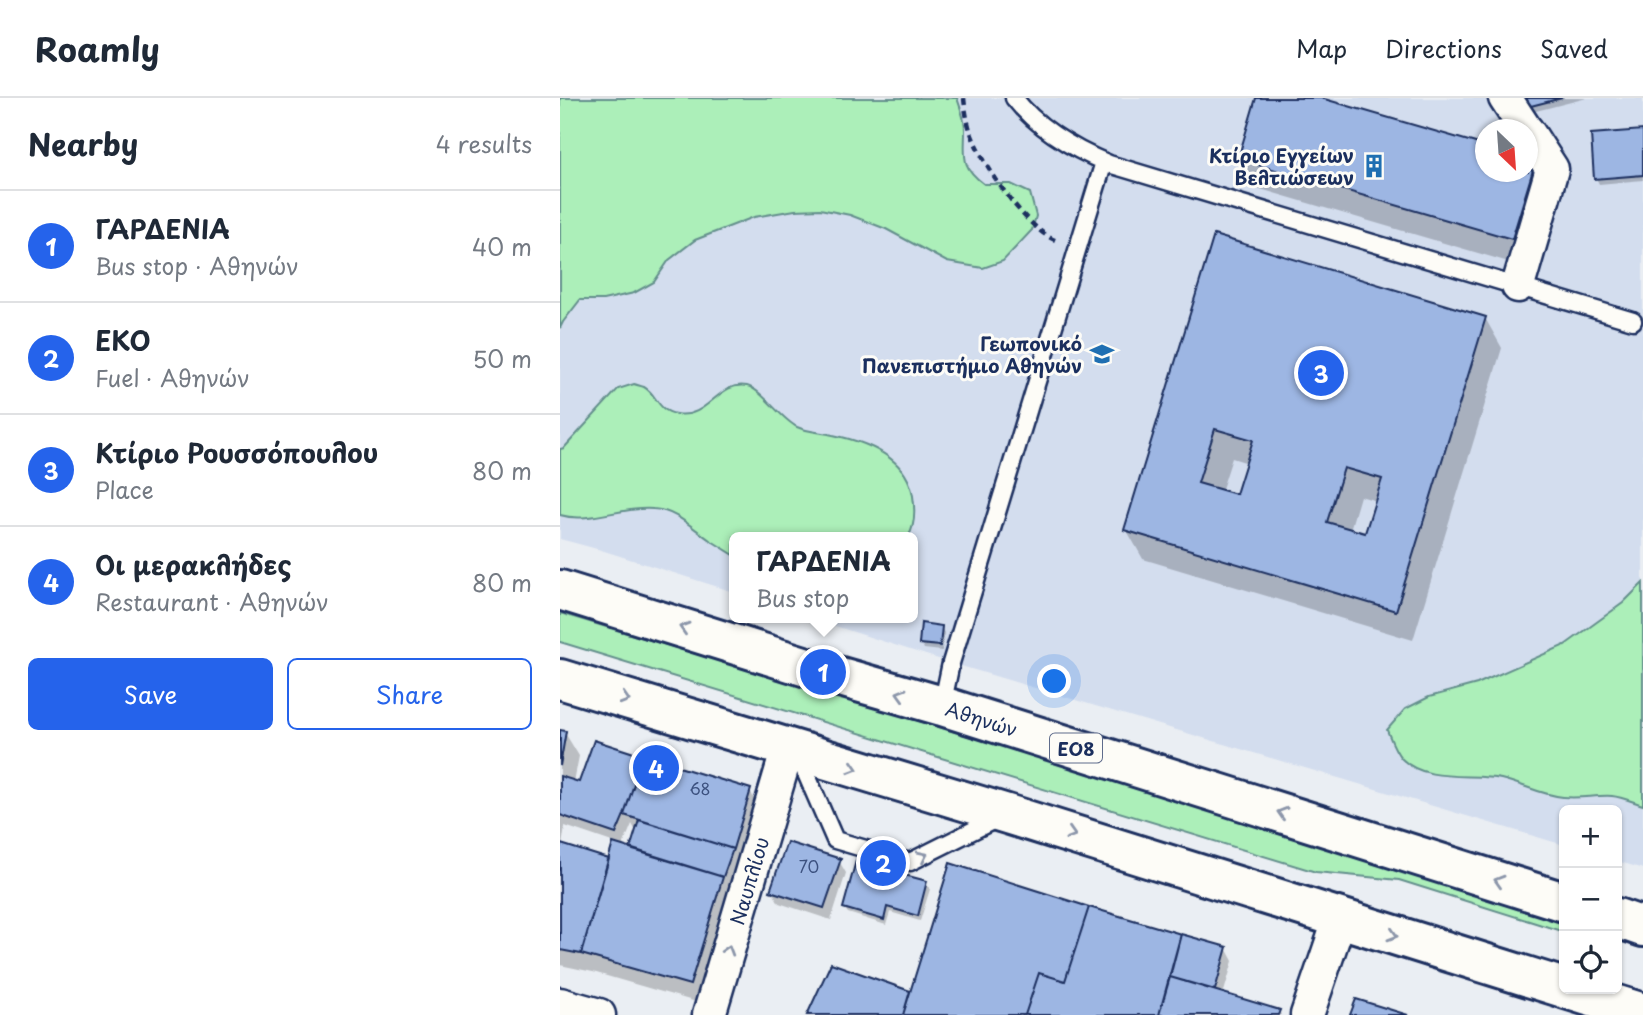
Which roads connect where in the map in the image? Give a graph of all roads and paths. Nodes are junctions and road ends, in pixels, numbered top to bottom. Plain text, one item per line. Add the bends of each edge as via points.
1 (964, 98) edge
2 (1014, 98) edge
3 (1505, 98) edge
4 (1519, 119) edge
5 (1538, 148) edge
6 (1104, 162) junction
7 (1077, 247) junction
8 (1518, 286) junction
9 (1633, 321) dead end
10 (560, 590) edge
11 (560, 679) edge
12 (942, 706) junction
13 (792, 749) junction
14 (1007, 814) junction
15 (1559, 900) edge
16 (1340, 918) junction
17 (1622, 920) edge
18 (1643, 927) edge
19 (1559, 986) edge
20 (1576, 994) edge
21 (560, 1004) edge
22 (1603, 1008) edge
23 (1643, 1013) edge
24 (598, 1015) edge
25 (709, 1015) edge
26 (1307, 1015) edge

1 - 7 path via 976,144 1011,199 1047,237
2 - 6 lane via 1053,135
3 - 4 street
5 - 8 street via 1552,169
6 - 7 lane
6 - 8 lane
7 - 12 lane
8 - 9 lane
12 -> 10 highway, Αθηνών / ΕΟ8
11 -> 13 highway
15 -> 12 highway, Αθηνών / ΕΟ8
13 -> 14 highway
13 -> 14 lane via 835,840 910,862
25 -> 13 street, Ναυπλίου
14 -> 16 highway
16 -> 19 highway
16 - 26 street
17 - 18 highway
20 - 22 highway
21 - 24 street
22 - 23 highway

